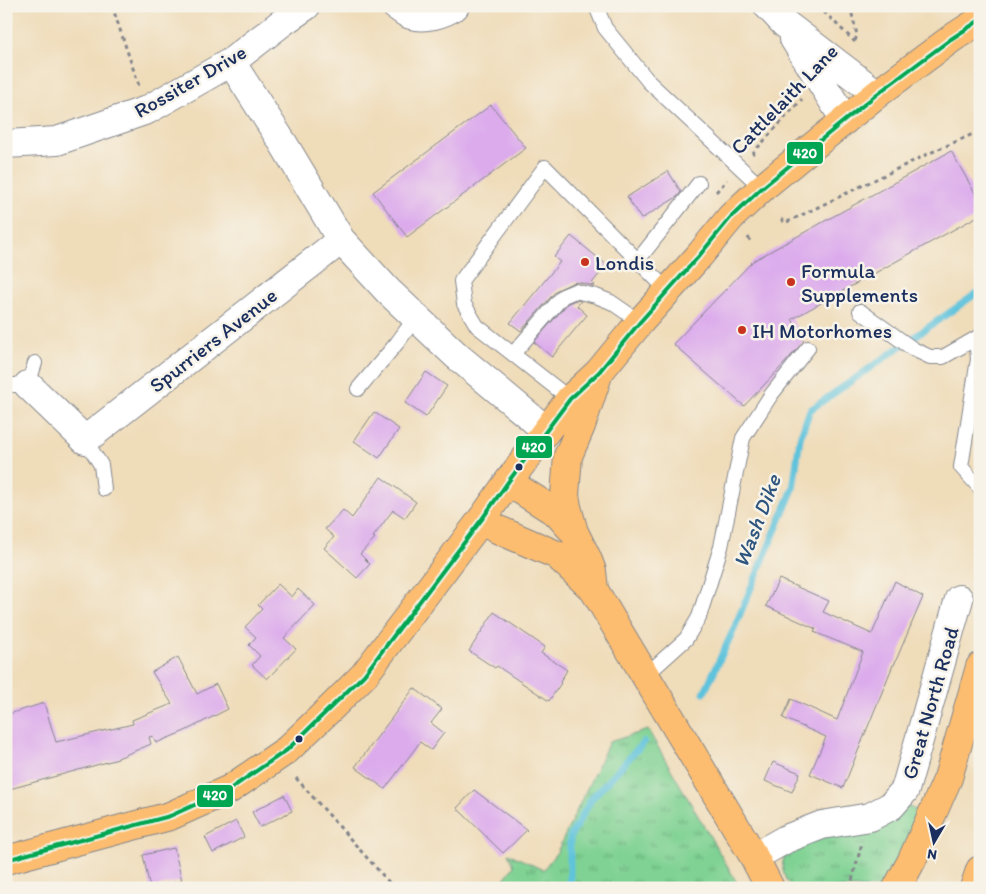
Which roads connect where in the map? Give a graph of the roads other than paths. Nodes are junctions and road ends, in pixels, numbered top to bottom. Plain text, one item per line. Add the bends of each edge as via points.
1 (306, 6) edge
2 (396, 6) edge
3 (455, 6) edge
4 (596, 6) edge
5 (776, 15) edge
6 (980, 20) edge
7 (231, 62) junction
8 (829, 73) junction
9 (877, 94) junction
10 (845, 120) junction
11 (6, 144) edge
12 (699, 183) dead end
13 (762, 188) junction
14 (341, 240) junction
15 (638, 260) junction
16 (668, 291) junction
17 (860, 311) dead end
18 (416, 318) junction
19 (640, 322) junction
20 (978, 337) edge
21 (808, 348) dead end
22 (513, 354) junction
23 (599, 372) junction
24 (23, 378) edge
25 (358, 389) dead end
26 (570, 399) junction
27 (546, 430) junction
28 (85, 440) junction
29 (508, 482) junction
30 (980, 488) edge
31 (104, 489) dead end
32 (482, 519) junction
33 (574, 532) junction
34 (594, 590) junction
35 (960, 598) dead end
36 (980, 667) edge
37 (645, 676) junction
38 (948, 778) junction
39 (754, 857) junction
40 (6, 860) edge
41 (980, 870) edge
42 (770, 888) edge
43 (897, 888) edge
44 (912, 888) edge
45 (974, 888) edge

1 - 7 street, Rossiter Drive
2 - 3 street via 409,15 429,17
4 - 13 lane via 605,28 649,82
5 - 8 street
6 - 9 main road
7 - 11 street, Rossiter Drive via 147,110 57,140
7 - 14 street
8 - 9 street
8 - 10 street
9 - 10 main road
10 - 13 main road
12 - 15 lane
13 - 16 main road via 730,218
14 - 18 street
14 - 28 street, Spurriers Avenue
15 - 16 lane
15 - 22 lane via 545,167 461,281 464,304 477,326
16 - 19 main road
17 - 20 lane via 913,349 930,357 943,357
18 - 25 lane
18 - 27 street
19 - 22 lane via 611,302 575,291 563,296
19 - 23 main road
20 - 30 lane via 978,359 961,467
21 - 37 lane via 771,394 743,438 721,547 699,617 686,639
22 - 26 lane
23 - 26 main road
23 - 33 main road via 568,456 565,494
24 - 28 street
26 - 27 main road
27 - 29 main road
28 - 31 lane via 101,465
29 - 32 main road
29 - 33 main road via 557,513
32 - 34 main road via 499,530 557,555
32 - 40 main road via 364,675 287,750 230,789 170,816
33 - 34 main road via 592,570
34 - 37 main road
35 - 39 street, Great North Road via 905,790 891,806 870,817 822,825 786,838
36 - 38 main road
37 - 39 main road
38 - 43 main road
38 - 44 main road
39 - 42 main road
41 - 45 main road

